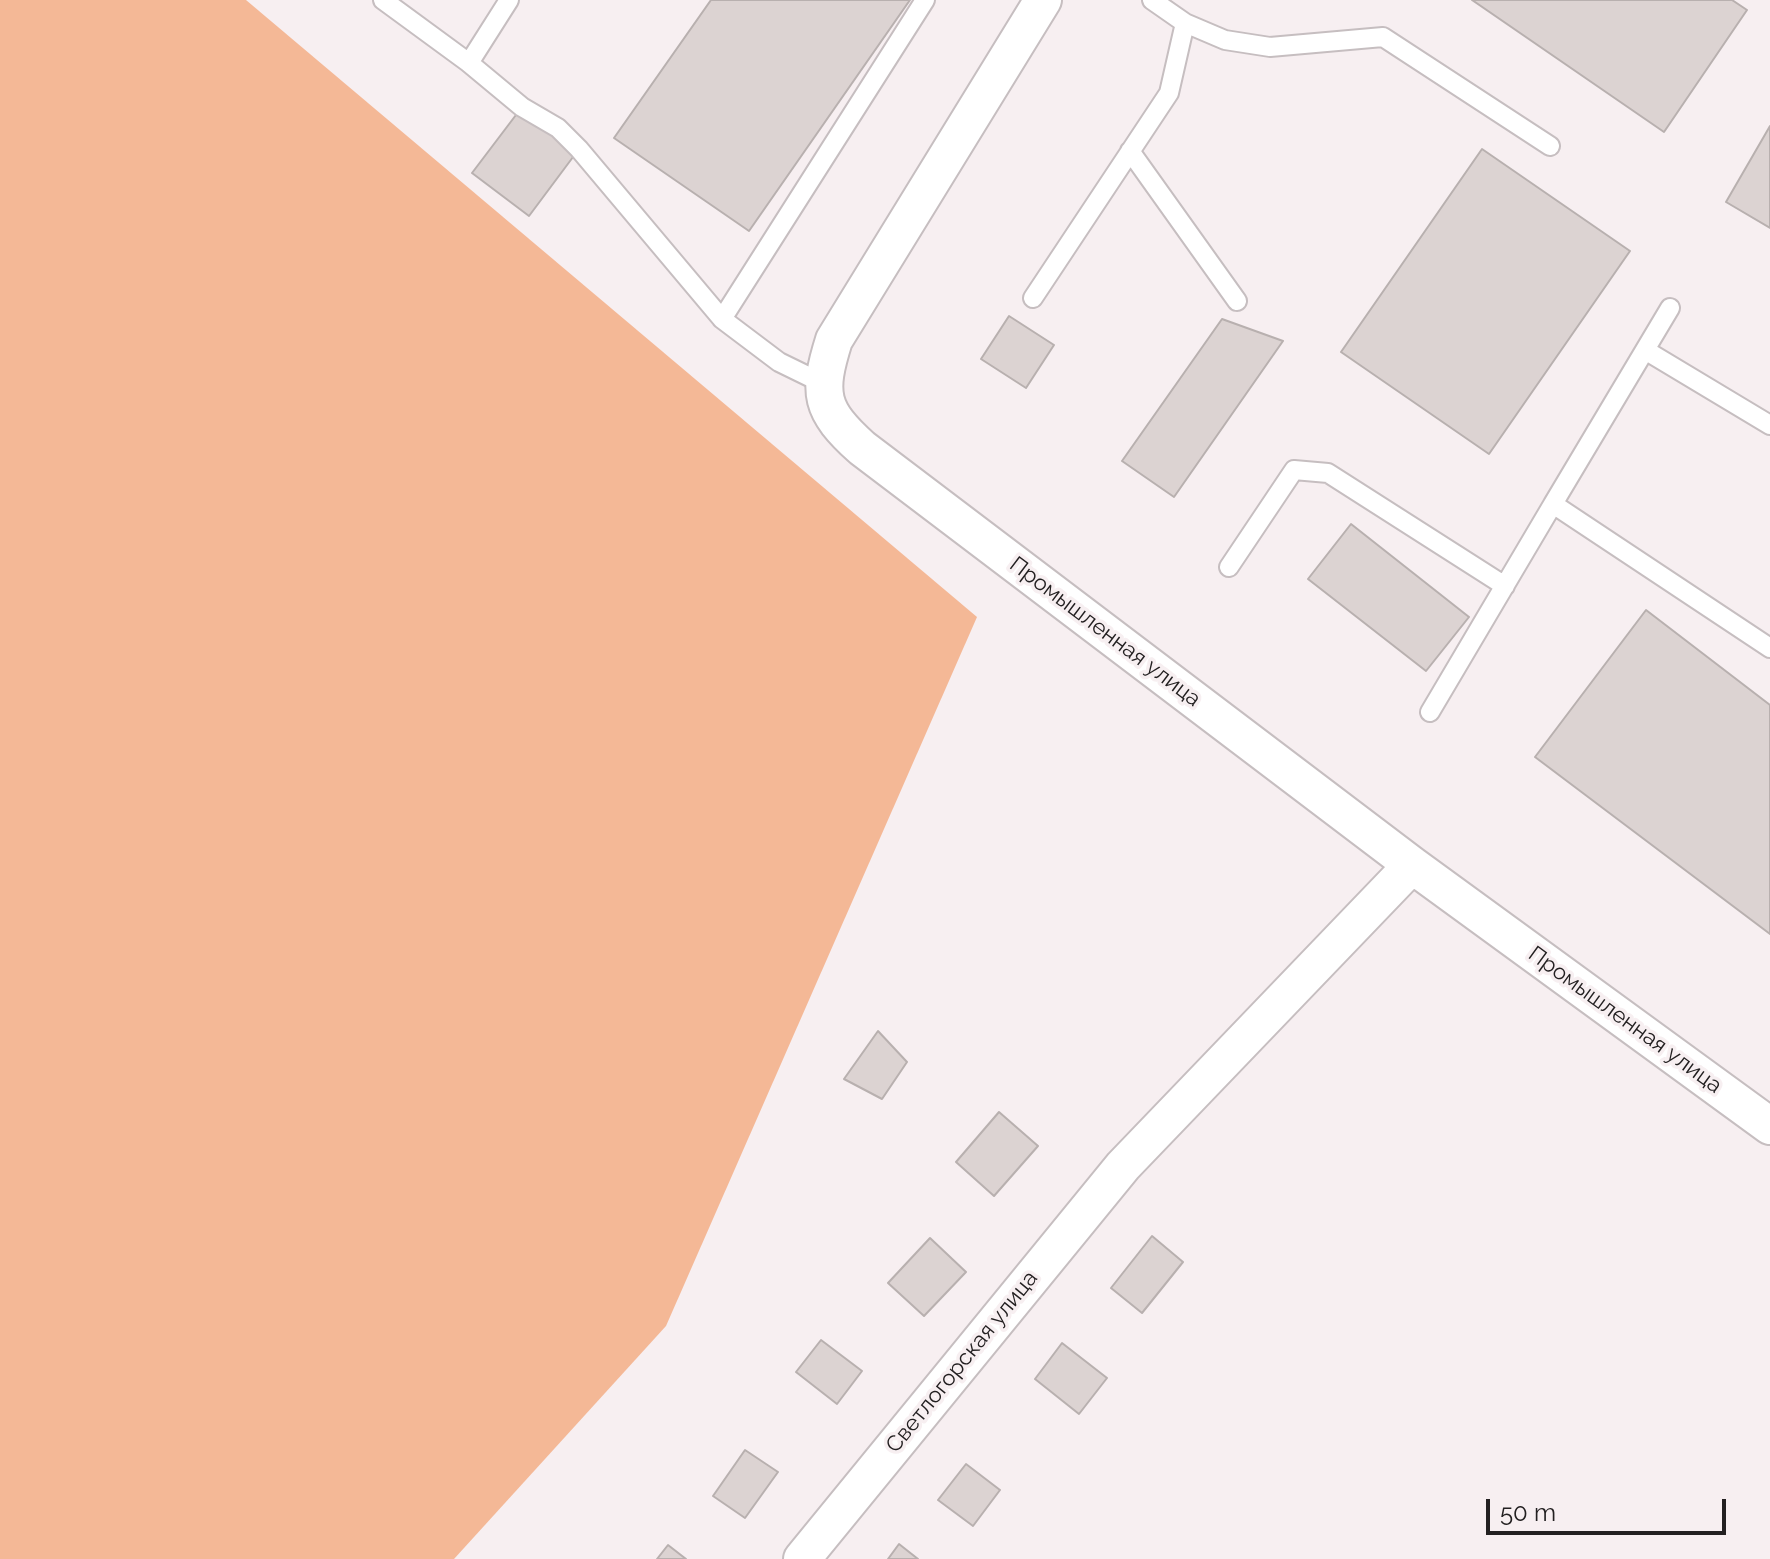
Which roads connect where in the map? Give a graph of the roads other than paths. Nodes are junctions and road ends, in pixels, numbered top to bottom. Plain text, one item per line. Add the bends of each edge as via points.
1 (383, 0) edge
2 (509, 0) edge
3 (925, 0) edge
4 (1043, 0) edge
5 (1152, 0) edge
6 (1185, 23) junction
7 (469, 63) junction
8 (1550, 146) dead end
9 (1130, 151) junction
10 (1033, 298) dead end
11 (1237, 301) dead end
12 (1670, 308) dead end
13 (722, 319) junction
14 (1645, 350) junction
15 (822, 383) junction
16 (1770, 425) edge
17 (1553, 504) junction
18 (1229, 567) dead end
19 (1505, 586) junction
20 (1770, 648) edge
21 (1430, 712) dead end
22 (1412, 865) junction
23 (1770, 1126) edge
24 (802, 1559) edge

1 - 7 lane
2 - 7 lane
3 - 13 lane
4 - 15 street via 847,315
5 - 6 lane
6 - 8 lane via 1225,40 1270,47 1383,37
6 - 9 lane via 1169,93
7 - 13 lane via 579,149
9 - 10 lane
9 - 11 lane
12 - 14 lane
13 - 15 lane via 779,362
14 - 16 lane
14 - 17 lane
15 - 22 street, Промышленная улица via 827,406 841,429 862,448
17 - 19 lane
17 - 20 lane
18 - 19 lane via 1294,470 1328,473
19 - 21 lane
22 - 23 street, Промышленная улица
22 - 24 street, Светлогорская улица via 1123,1166

